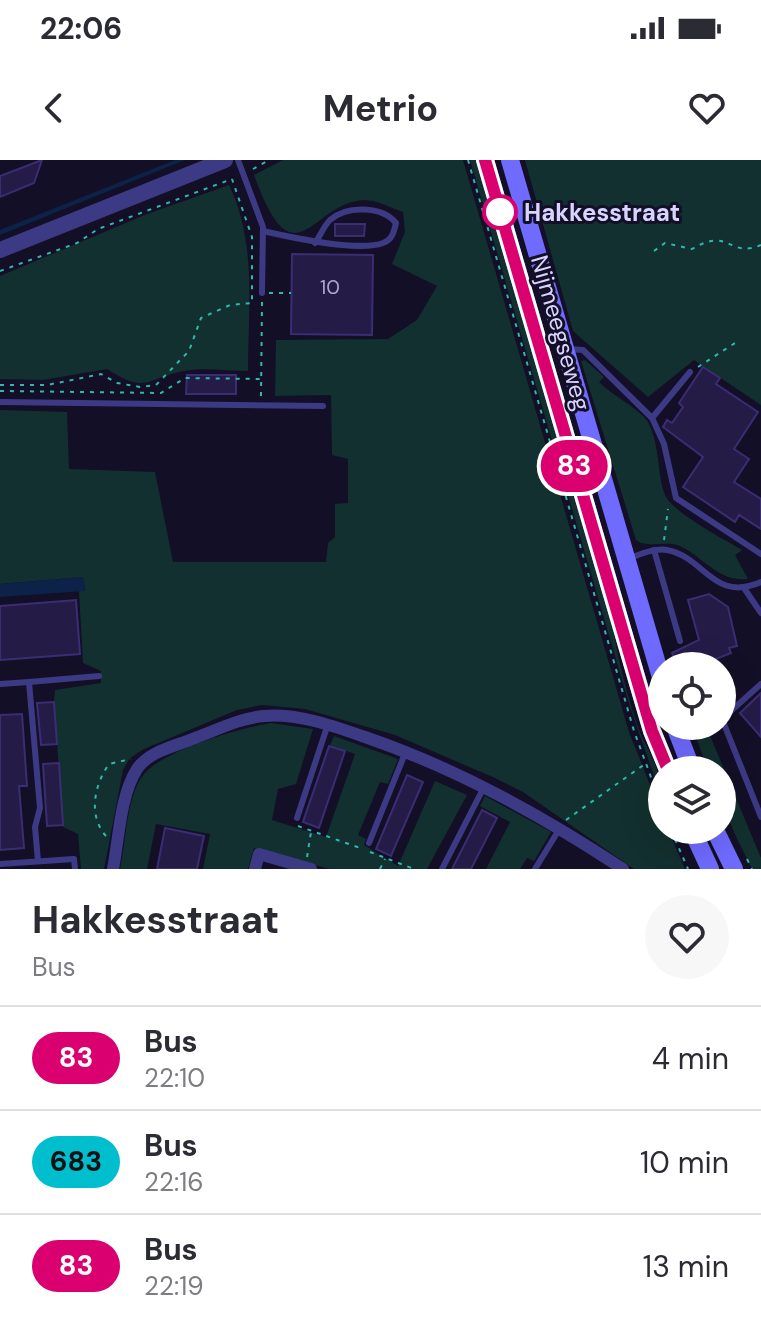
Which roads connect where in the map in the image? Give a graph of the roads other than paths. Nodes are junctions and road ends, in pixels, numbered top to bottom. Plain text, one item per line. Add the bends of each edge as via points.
1 (225, 160) edge
2 (238, 160) edge
3 (485, 160) edge
4 (510, 160) edge
5 (263, 231) junction
6 (315, 243) junction
7 (0, 250) edge
8 (262, 293) road end
9 (566, 350) junction
10 (690, 372) road end
11 (0, 402) edge
12 (323, 406) dead end
13 (652, 418) junction
14 (654, 550) junction
15 (761, 554) edge
16 (626, 559) junction
17 (604, 566) junction
18 (761, 582) edge
19 (744, 588) junction
20 (761, 613) edge
21 (680, 641) dead end
22 (653, 652) edge
23 (99, 676) dead end
24 (29, 682) junction
25 (0, 684) edge
26 (761, 684) edge
27 (328, 724) junction
28 (406, 751) junction
29 (662, 756) edge
30 (484, 786) junction
31 (761, 817) edge
32 (297, 818) road end
33 (561, 827) junction
34 (369, 843) dead end
35 (698, 844) edge
36 (722, 844) edge
37 (38, 861) junction
38 (0, 864) edge
39 (75, 869) edge
40 (113, 869) edge
41 (255, 869) edge
42 (311, 869) edge
43 (442, 869) edge
44 (535, 869) edge
45 (623, 869) edge
46 (710, 869) edge
47 (734, 869) edge

1 - 7 street
2 - 5 lane
3 - 17 main road, Nijmeegseweg
4 - 9 main road, Nijmeegseweg
5 - 6 lane
5 - 8 lane
6 - 6 lane via 383,244 396,223 374,209 355,211 330,219
9 - 13 lane via 583,350
9 - 16 main road, Nijmeegseweg
10 - 13 lane
11 - 12 lane
13 - 15 lane via 664,444 676,498
14 - 16 lane
14 - 19 lane via 676,553 720,585
14 - 21 lane
16 - 17 street
16 - 22 main road, Nijmeegseweg
17 - 29 main road, Nijmeegseweg
18 - 19 lane
19 - 20 lane
23 - 24 lane
24 - 25 lane
24 - 37 lane via 40,808 35,827
26 - 31 lane via 722,719
27 - 28 street
27 - 32 lane
27 - 40 street via 265,716 147,759 130,784
28 - 30 street
28 - 34 lane
30 - 33 street
30 - 43 lane
33 - 44 lane
33 - 45 street
35 - 46 main road
36 - 47 main road
37 - 38 lane
37 - 39 lane via 74,859
41 - 42 street via 259,854

